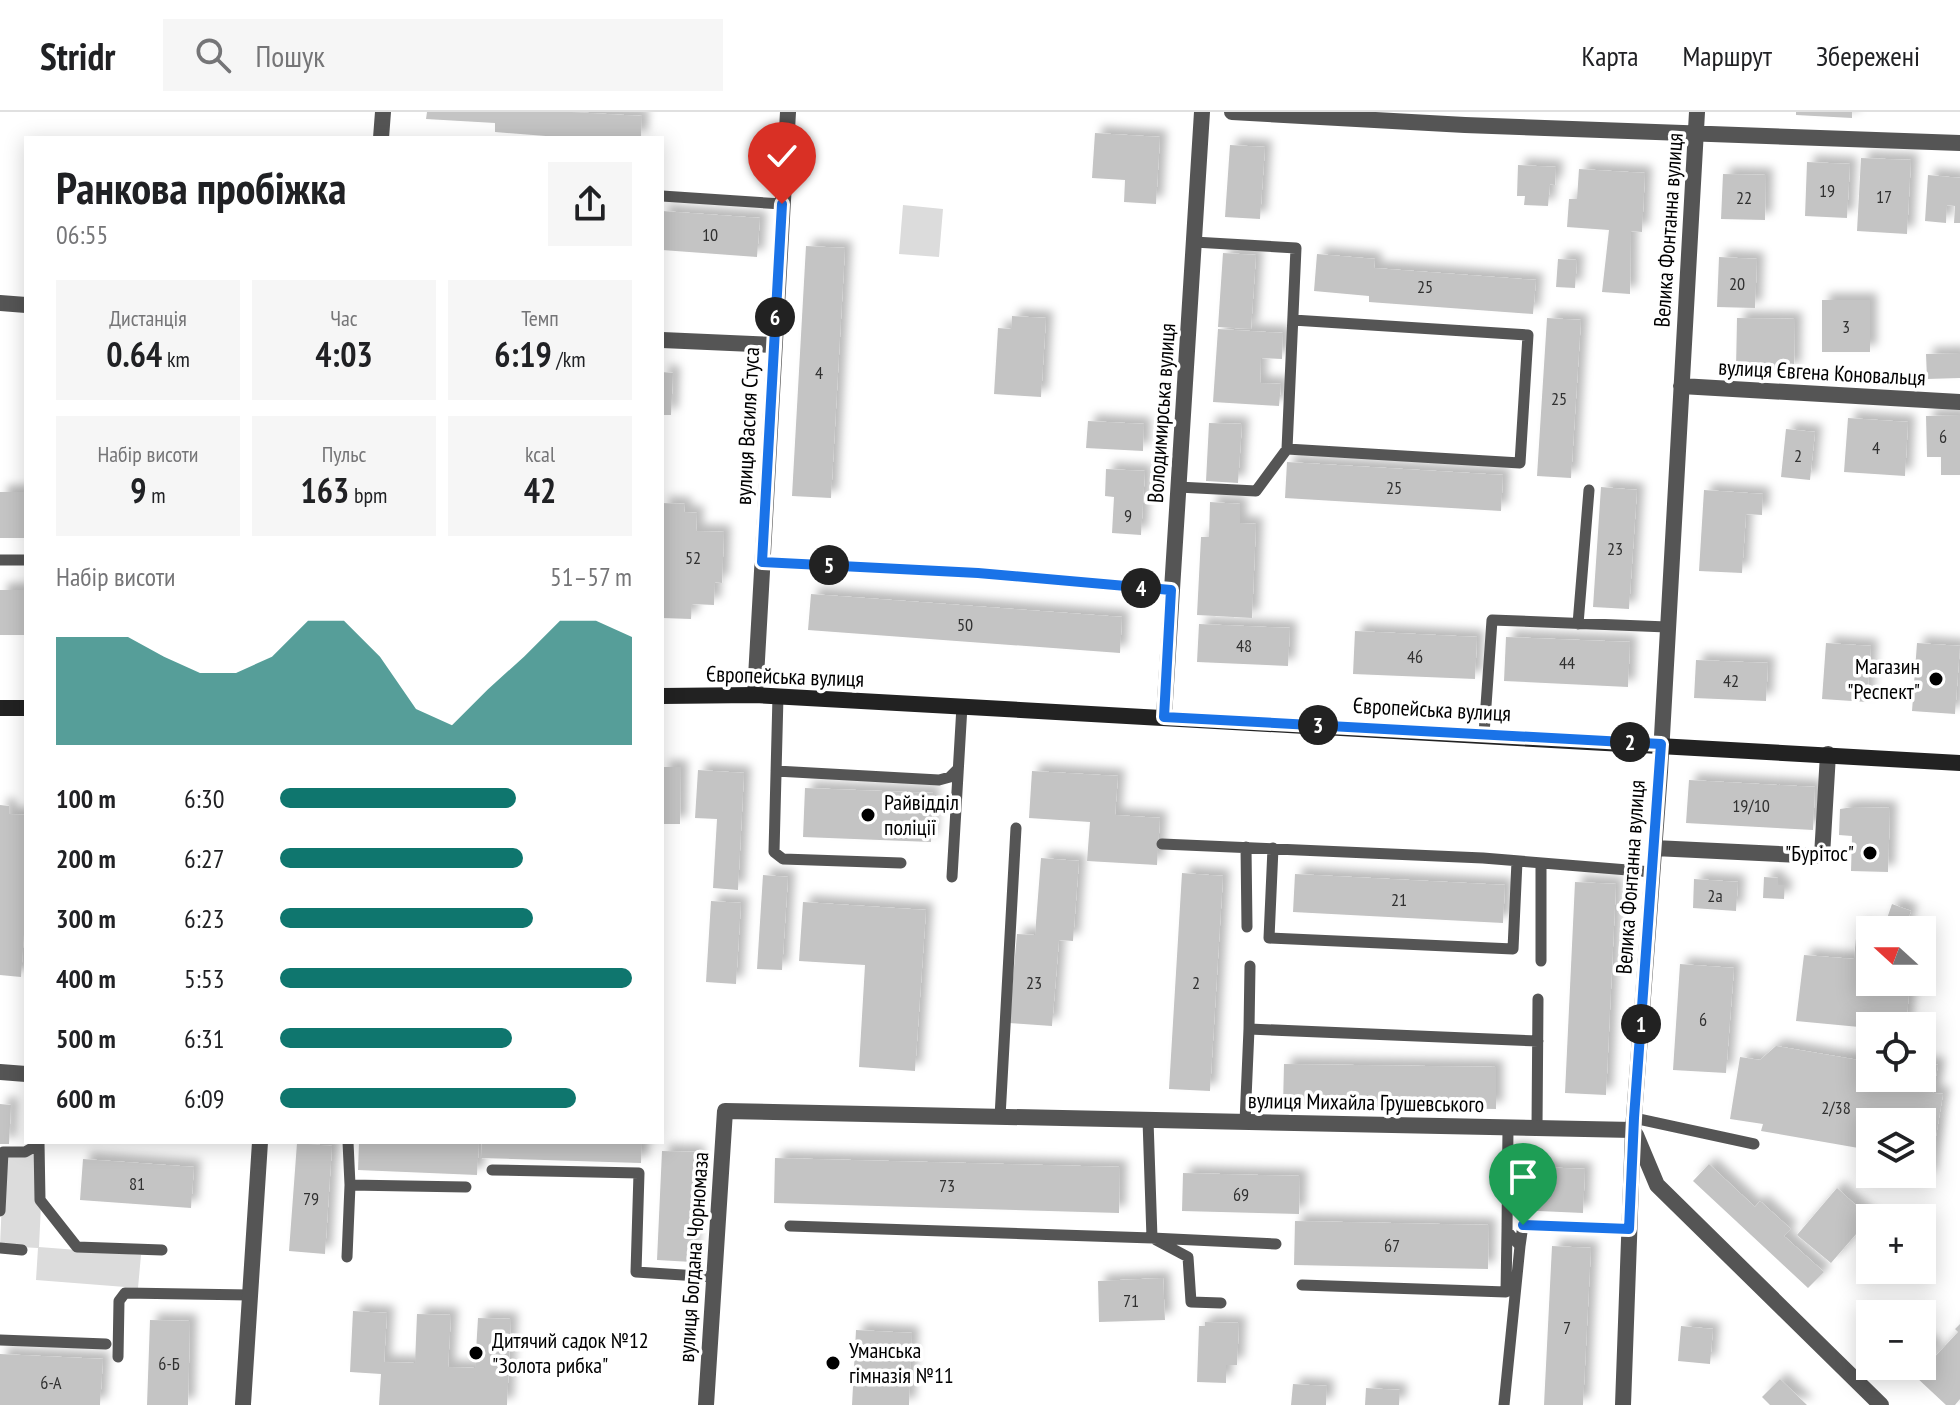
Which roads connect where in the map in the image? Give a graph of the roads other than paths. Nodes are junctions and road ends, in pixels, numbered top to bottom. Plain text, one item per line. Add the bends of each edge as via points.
1 (383, 112) edge
2 (788, 112) edge
3 (1202, 112) edge
4 (1232, 112) edge
5 (1697, 112) edge
6 (1696, 133) junction
7 (381, 136) edge
8 (1960, 143) edge
9 (664, 196) edge
10 (782, 204) junction
11 (1194, 242) junction
12 (0, 303) edge
13 (24, 305) edge
14 (1293, 320) junction
15 (664, 340) edge
16 (773, 345) junction
17 (1681, 386) junction
18 (1960, 402) edge
19 (1287, 449) junction
20 (1178, 487) junction
21 (1589, 490) dead end
22 (0, 560) edge
23 (24, 560) edge
24 (762, 562) junction
25 (1171, 590) junction
26 (1578, 624) junction
27 (1667, 627) junction
28 (755, 695) junction
29 (664, 696) edge
30 (778, 696) junction
31 (962, 706) junction
32 (0, 708) edge
33 (24, 708) edge
34 (1164, 717) junction
35 (1484, 734) junction
36 (1661, 744) junction
37 (1828, 754) junction
38 (1960, 763) edge
39 (958, 769) junction
40 (776, 771) junction
41 (1016, 828) dead end
42 (1162, 844) dead end
43 (1246, 847) junction
44 (1273, 848) junction
45 (1654, 848) junction
46 (1517, 861) junction
47 (901, 863) dead end
48 (1541, 863) junction
49 (1652, 872) junction
50 (952, 877) dead end
51 (1247, 927) dead end
52 (1541, 961) dead end
53 (1250, 966) dead end
54 (1538, 999) dead end
55 (1249, 1029) junction
56 (1538, 1041) junction
57 (0, 1072) edge
58 (24, 1074) edge
59 (725, 1111) joint
60 (1000, 1117) junction
61 (1148, 1120) junction
62 (1245, 1122) junction
63 (1634, 1124) junction
64 (1508, 1127) junction
65 (1537, 1128) junction
66 (37, 1144) edge
67 (39, 1144) edge
68 (260, 1144) edge
69 (348, 1144) edge
70 (1754, 1144) dead end
71 (492, 1170) dead end
72 (350, 1185) junction
73 (466, 1187) dead end
74 (0, 1211) edge
75 (790, 1226) dead end
76 (1629, 1229) junction
77 (1507, 1231) junction
78 (1152, 1238) junction
79 (1276, 1244) dead end
80 (1520, 1246) junction
81 (0, 1248) edge
82 (22, 1250) dead end
83 (162, 1250) dead end
84 (347, 1257) dead end
85 (714, 1277) junction
86 (1302, 1285) dead end
87 (250, 1295) junction
88 (1221, 1303) dead end
89 (0, 1340) edge
90 (106, 1344) dead end
91 (118, 1357) dead end
92 (243, 1404) edge
93 (706, 1405) edge
94 (1504, 1405) edge
95 (1623, 1405) edge
96 (1881, 1405) edge

1 - 7 street
2 - 10 street, вулиця Василя Стуса
3 - 11 street, Володимирська вулиця
4 - 6 street
5 - 6 street, Велика Фонтанна вулиця
6 - 8 street
6 - 17 street, Велика Фонтанна вулиця
9 - 10 lane
10 - 16 street, вулиця Василя Стуса
11 - 14 lane via 1296,248
11 - 20 street, Володимирська вулиця
12 - 13 street
14 - 19 lane
14 - 19 lane via 1528,335 1520,463
15 - 16 street
16 - 24 street, вулиця Василя Стуса
17 - 18 street, вулиця Євгена Коновальця
17 - 27 street, Велика Фонтанна вулиця
19 - 20 lane via 1256,491
20 - 25 street, Володимирська вулиця
21 - 26 lane
22 - 23 lane
24 - 25 lane
24 - 28 street, вулиця Василя Стуса
25 - 34 street, Володимирська вулиця
26 - 27 lane
26 - 35 lane via 1492,620
27 - 36 street, Велика Фонтанна вулиця
28 - 29 main road, Європейська вулиця
28 - 30 main road, Європейська вулиця
30 - 31 main road, Європейська вулиця
30 - 40 lane
31 - 34 main road, Європейська вулиця
31 - 39 lane
32 - 33 main road
34 - 35 main road, Європейська вулиця
35 - 36 main road, Європейська вулиця
36 - 37 main road, Європейська вулиця
36 - 45 street, Велика Фонтанна вулиця
37 - 38 main road, Європейська вулиця
37 - 45 street via 1822,856
39 - 40 lane via 939,780
39 - 50 lane
40 - 47 lane via 777,856
41 - 60 lane
42 - 43 lane
43 - 44 lane
43 - 51 lane
44 - 46 lane
44 - 46 lane via 1269,938 1513,949
45 - 49 street, Велика Фонтанна вулиця
46 - 48 lane
48 - 49 lane
48 - 52 lane
49 - 63 street, Велика Фонтанна вулиця
53 - 55 lane
54 - 56 lane
55 - 56 lane
55 - 62 lane
56 - 65 lane
57 - 58 street
59 - 60 street, вулиця Михайла Грушевського
59 - 85 street, вулиця Богдана Чорномаза
60 - 61 street, вулиця Михайла Грушевського
61 - 62 street, вулиця Михайла Грушевського
61 - 78 lane
62 - 64 street, вулиця Михайла Грушевського
63 - 65 street, вулиця Михайла Грушевського
63 - 70 lane
63 - 76 street, Велика Фонтанна вулиця
63 - 96 street via 1657,1185
64 - 65 street, вулиця Михайла Грушевського
64 - 77 lane
66 - 74 lane via 25,1152 3,1152
67 - 83 lane via 40,1200 77,1247
68 - 87 street
69 - 72 lane
71 - 85 lane via 639,1173 636,1272
72 - 73 lane
72 - 84 lane
75 - 78 lane
76 - 80 lane via 1523,1225
76 - 95 street, Велика Фонтанна вулиця
77 - 80 lane
77 - 86 lane via 1506,1292
78 - 79 lane
78 - 88 lane via 1188,1257 1191,1302
80 - 94 lane
81 - 82 lane
85 - 93 street, вулиця Богдана Чорномаза
87 - 91 lane via 125,1293 119,1301
87 - 92 street
89 - 90 lane

